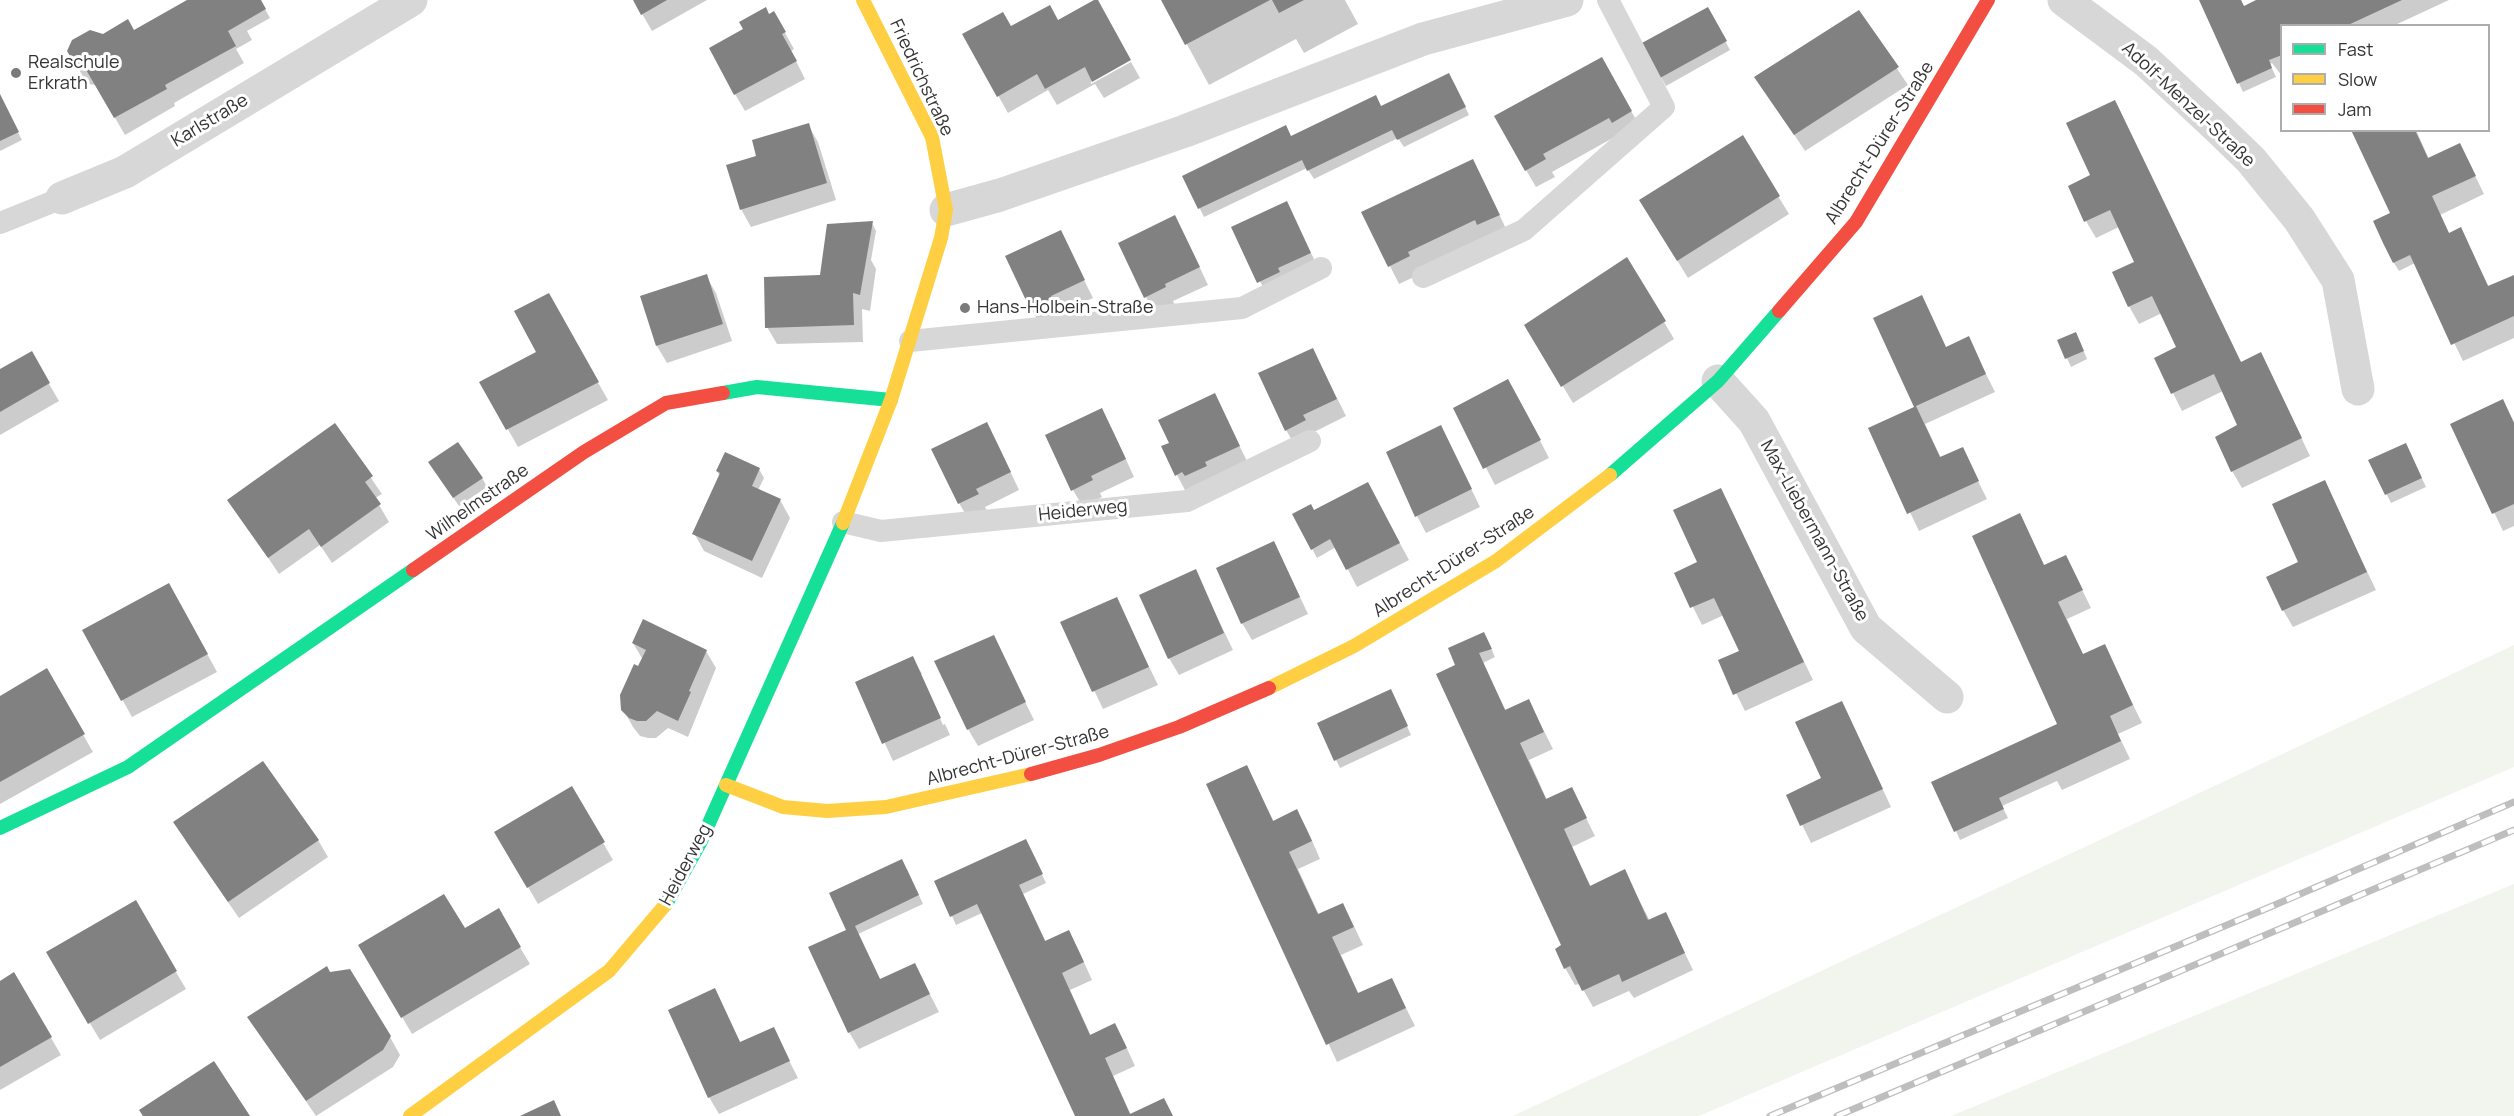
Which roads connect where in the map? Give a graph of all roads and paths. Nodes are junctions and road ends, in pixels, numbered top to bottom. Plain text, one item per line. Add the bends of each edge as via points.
1 (411, 0) edge
2 (863, 0) edge
3 (1567, 0) edge
4 (1608, 0) edge
5 (1988, 0) edge
6 (2064, 0) edge
7 (62, 198) joint
8 (946, 210) junction
9 (0, 223) edge
10 (1321, 268) dead end
11 (1423, 277) dead end
12 (910, 341) junction
13 (1718, 381) junction
14 (2358, 389) dead end
15 (891, 400) junction
16 (1311, 441) dead end
17 (843, 522) junction
18 (1947, 697) dead end
19 (726, 785) junction
20 (0, 828) edge
21 (411, 1116) edge

1 - 7 street, Karlstraße via 125,171
2 - 8 street, Friedrichstraße via 932,137
3 - 8 street via 1423,39 1185,131
4 - 11 lane via 1664,107 1524,230
5 - 13 street, Albrecht-Dürer-Straße via 1856,222
6 - 14 street, Adolf-Menzel-Straße via 2146,61 2217,127 2251,160 2299,219 2338,280
7 - 9 lane, Karlstraße
8 - 12 street, Heiderweg
10 - 12 lane via 1242,308
12 - 15 street, Heiderweg
13 - 18 street, Max-Liebermann-Straße via 1754,422 1866,628
13 - 19 street, Albrecht-Dürer-Straße via 1611,474 1496,561 1354,646 1179,727 1021,777 886,807 827,811 783,807
15 - 17 street, Heiderweg
15 - 20 street, Wilhelmstraße via 757,387 666,403 584,452 128,767
16 - 17 lane, Heiderweg via 1187,501 881,531
17 - 19 street, Heiderweg
19 - 21 street, Heiderweg via 664,908 609,971

